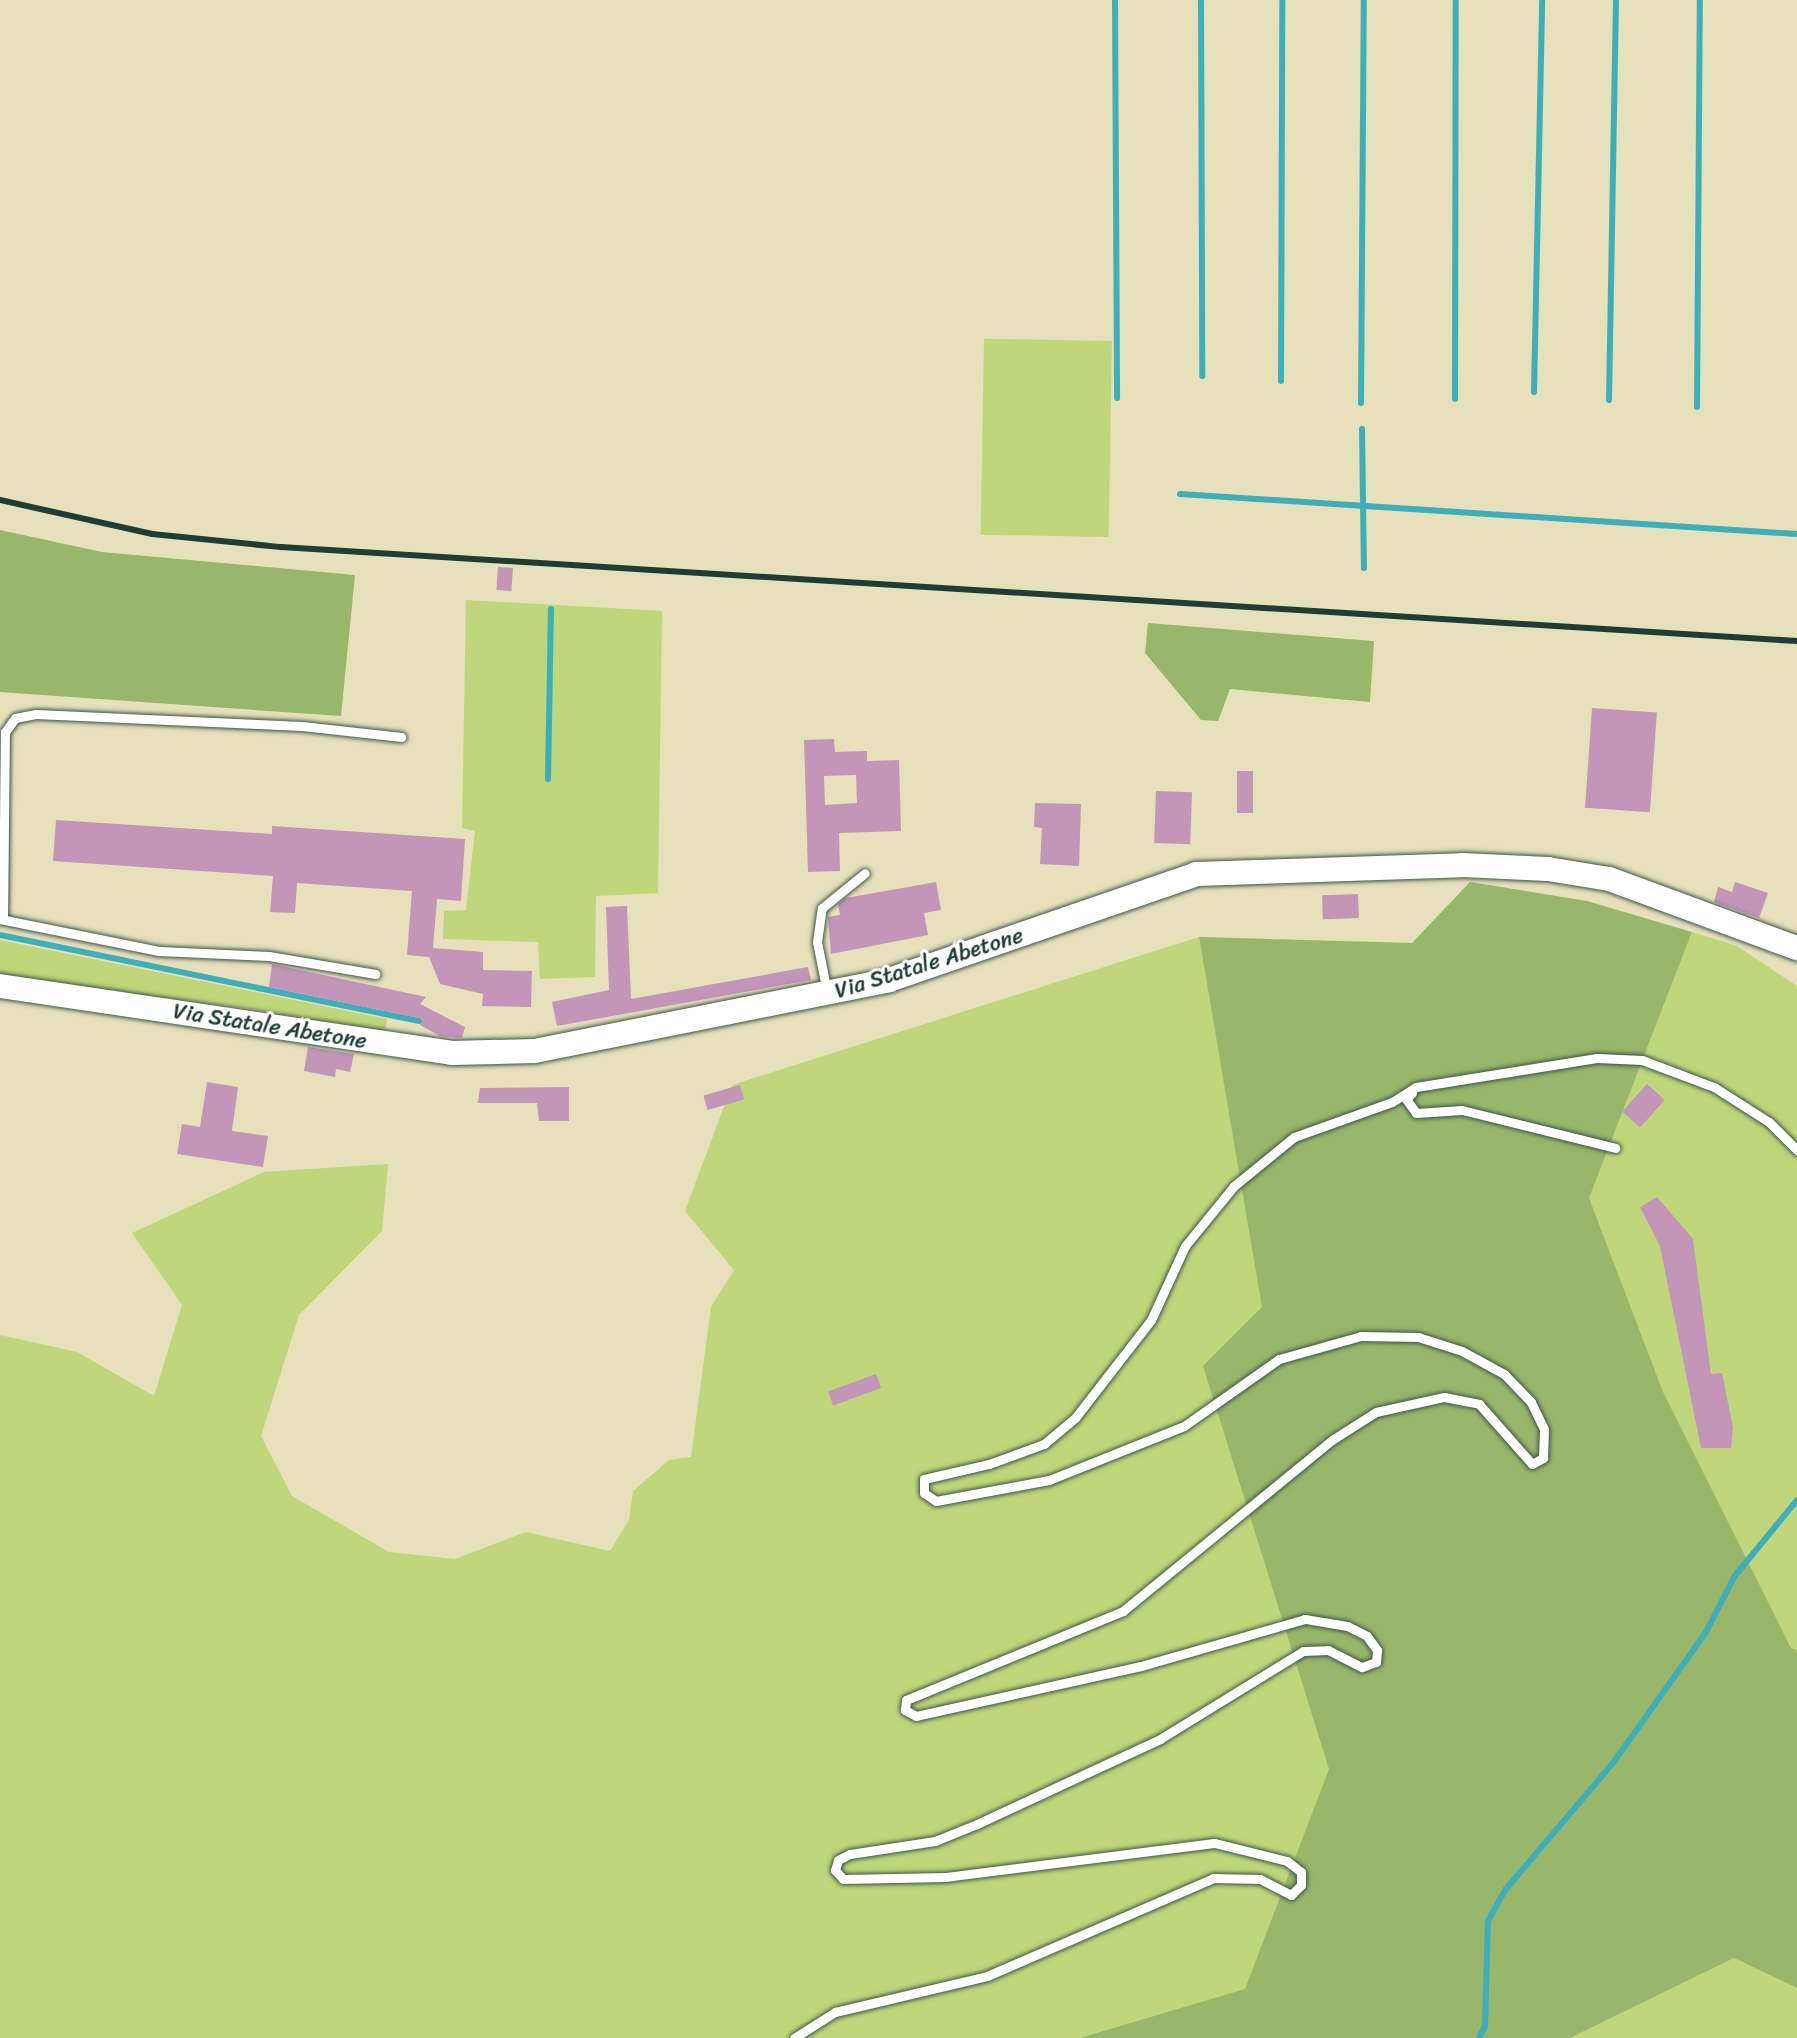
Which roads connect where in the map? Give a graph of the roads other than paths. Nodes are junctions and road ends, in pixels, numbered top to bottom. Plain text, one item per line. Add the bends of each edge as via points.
1 (401, 737) dead end
2 (865, 873) dead end
3 (2, 919) edge
4 (1797, 948) edge
5 (375, 974) dead end
6 (0, 986) edge
7 (827, 995) junction
8 (1416, 1087) junction
9 (1615, 1148) dead end
10 (1797, 1150) edge
11 (794, 2038) edge

1 - 3 lane via 286,725 36,714 15,718 5,732
2 - 7 lane via 822,908 817,942
3 - 5 lane via 159,951 269,956
4 - 7 main road, Via Statale Abetone via 1645,889 1572,871 1462,865 1215,871 1146,887 940,964
6 - 7 main road, Via Statale Abetone via 452,1053 555,1049
8 - 9 lane via 1406,1099 1416,1113 1462,1110
8 - 10 lane via 1597,1058 1642,1060 1724,1093 1769,1122
8 - 11 lane via 1392,1102 1294,1137 1234,1186 1185,1246 1151,1320 1075,1418 1044,1444 924,1479 924,1493 936,1501 1049,1480 1184,1426 1279,1359 1361,1336 1418,1337 1462,1351 1504,1374 1531,1402 1544,1429 1543,1458 1532,1464 1479,1404 1444,1397 1376,1412 1332,1440 1123,1611 918,1694 906,1700 905,1710 916,1716 1141,1666 1305,1619 1347,1626 1367,1636 1377,1650 1376,1662 1362,1667 1328,1650 1303,1651 1160,1739 963,1830 935,1841 850,1854 838,1860 835,1870 843,1879 946,1877 1214,1843 1287,1861 1301,1872 1301,1885 1291,1895 1260,1879 1213,1878 987,1976 835,2012

